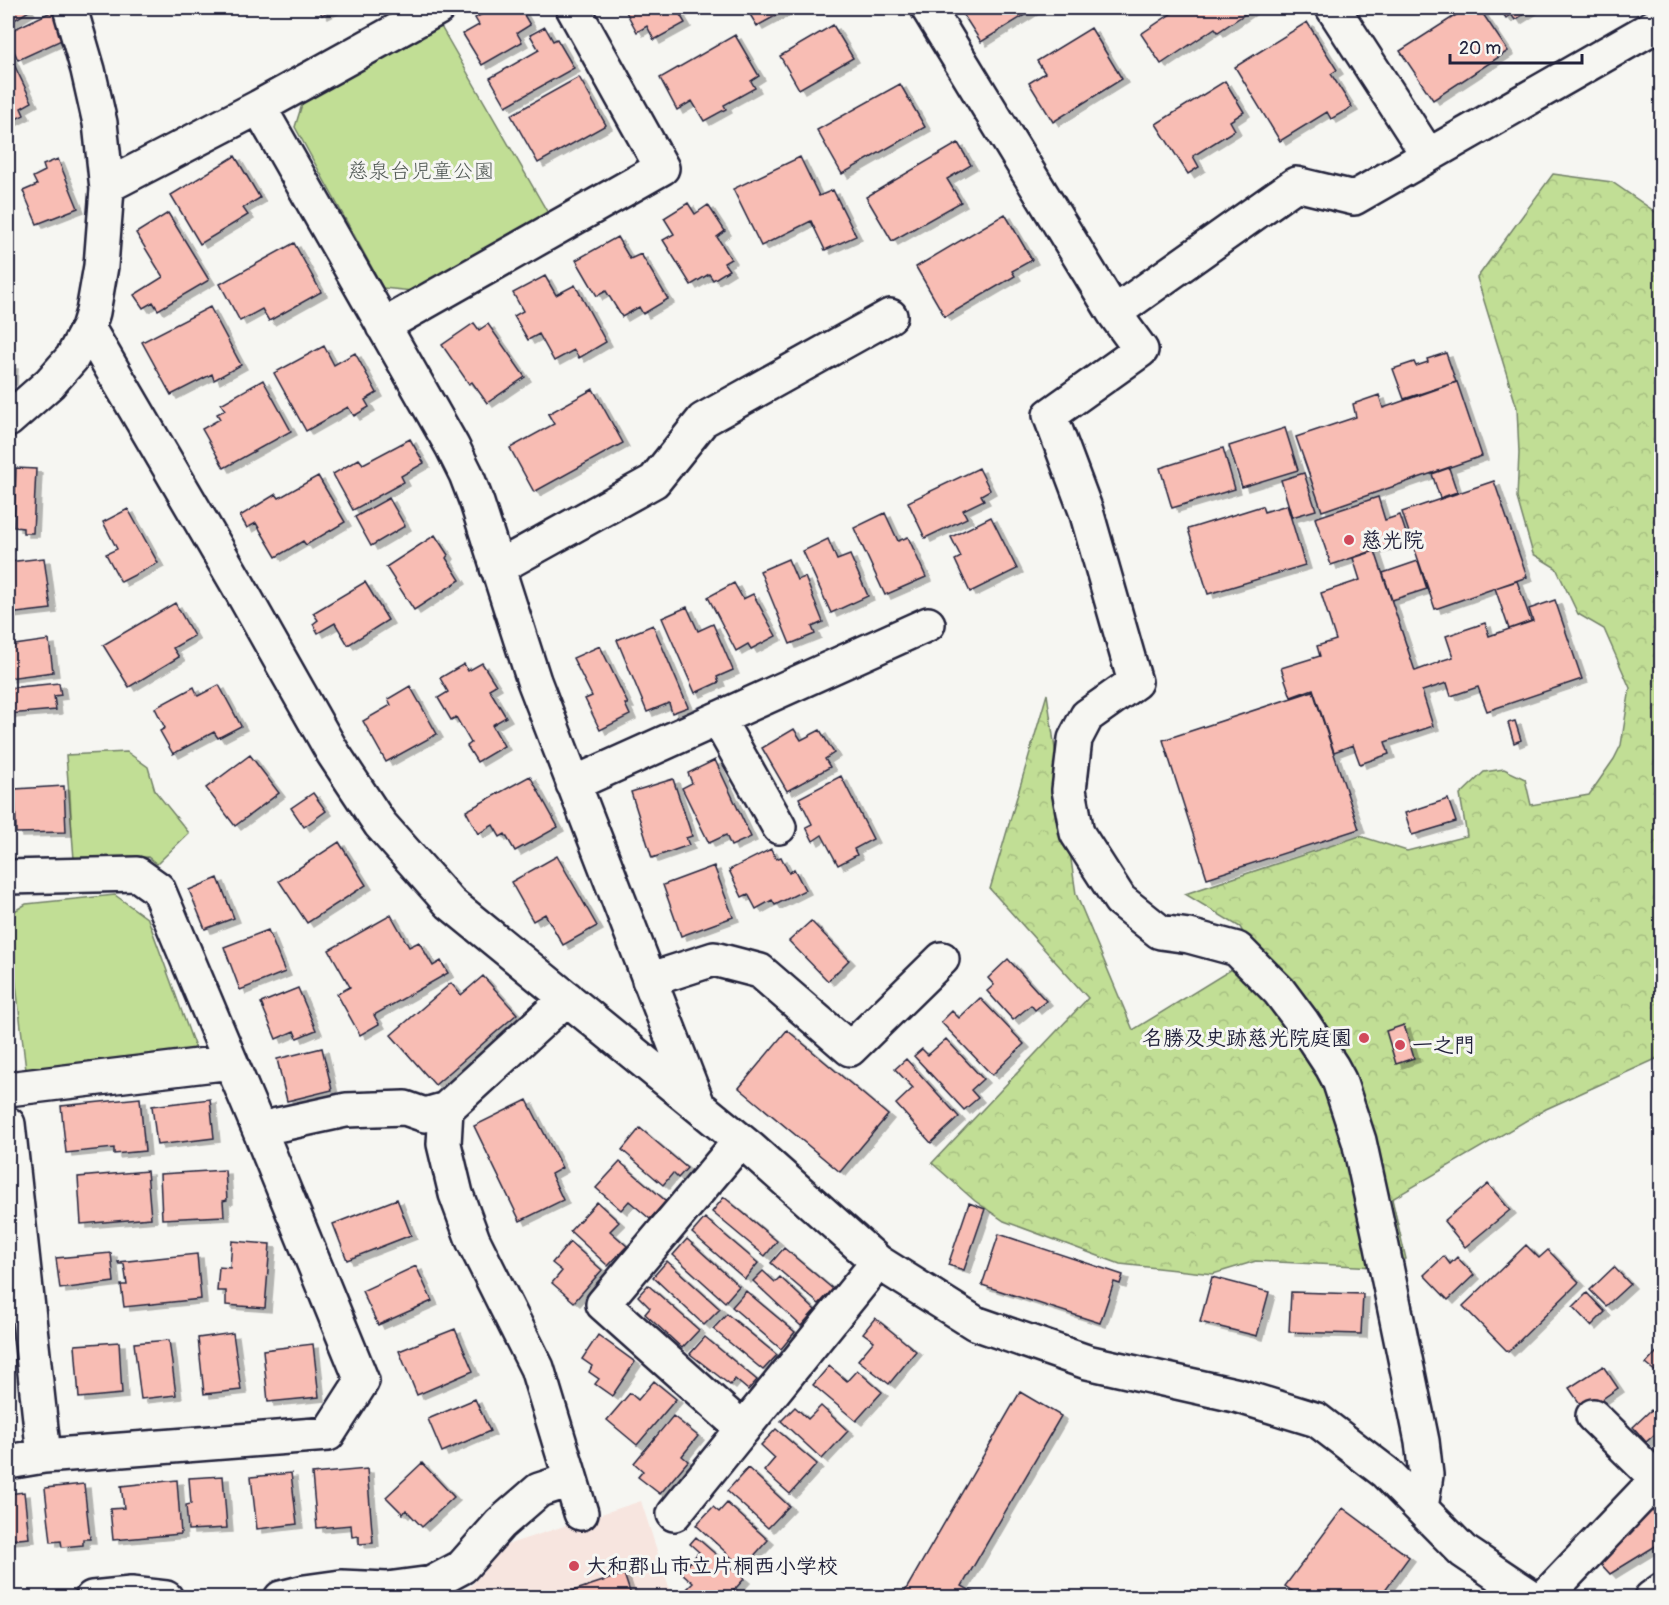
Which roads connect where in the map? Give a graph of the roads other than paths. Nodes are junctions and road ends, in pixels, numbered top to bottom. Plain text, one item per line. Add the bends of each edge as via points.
1 (69, 8) edge
2 (438, 8) edge
3 (573, 8) edge
4 (928, 8) edge
5 (1333, 8) edge
6 (1653, 18) edge
7 (260, 107) junction
8 (1428, 155) junction
9 (107, 186) junction
10 (890, 316) dead end
11 (1121, 323) junction
12 (382, 326) junction
13 (88, 328) junction
14 (8, 420) edge
15 (498, 568) junction
16 (928, 624) dead end
17 (718, 719) junction
18 (573, 784) junction
19 (779, 826) dead end
20 (8, 877) edge
21 (942, 959) dead end
22 (650, 980) junction
23 (567, 998) junction
24 (231, 1062) junction
25 (8, 1089) edge
26 (699, 1107) junction
27 (446, 1109) junction
28 (8, 1124) edge
29 (259, 1129) junction
30 (724, 1160) junction
31 (865, 1278) junction
32 (1593, 1416) dead end
33 (743, 1429) junction
34 (44, 1456) junction
35 (8, 1462) edge
36 (1659, 1477) edge
37 (570, 1480) junction
38 (1421, 1508) junction
39 (581, 1513) dead end
40 (674, 1514) dead end
41 (1662, 1590) edge
42 (92, 1598) edge
43 (166, 1598) edge
44 (280, 1598) edge
45 (1533, 1598) edge
46 (1544, 1598) edge
47 (1651, 1598) edge

1 - 9 street via 100,123
2 - 7 street
3 - 12 street via 662,168
4 - 11 street
5 - 8 street
6 - 8 street
7 - 9 street
7 - 12 street
8 - 11 street via 1353,198 1296,184
9 - 13 street via 101,266
10 - 15 street via 703,420 654,481
11 - 38 street via 1141,350 1050,415 1086,511 1135,682 1087,716 1075,739 1069,790 1077,833 1120,900 1160,933 1238,949 1279,991 1332,1066 1359,1141 1422,1441 1426,1474
12 - 15 street via 466,474
13 - 14 street via 72,358
13 - 23 street via 333,753 380,824 450,903
15 - 18 street via 534,681
16 - 17 street
17 - 18 street
17 - 19 street
18 - 22 street
20 - 24 street via 137,874 158,890
21 - 22 street via 850,1049 760,971 714,959
22 - 26 street
23 - 26 street
23 - 27 street
24 - 25 street
24 - 29 street
26 - 30 street
27 - 29 street via 425,1115 405,1108 346,1110
27 - 37 street via 444,1144 456,1194 473,1240 537,1368
28 - 34 street
29 - 34 street via 362,1382 351,1399 327,1434
30 - 31 street
30 - 33 street via 603,1304
31 - 33 street
31 - 38 street via 975,1323 1087,1362 1239,1396 1317,1420 1384,1472
32 - 36 street
33 - 40 street
34 - 35 street
36 - 46 street
37 - 39 street
37 - 44 street via 539,1490 500,1524 462,1567 432,1583 387,1589 341,1587
38 - 45 street via 1463,1551
41 - 47 street
42 - 43 street via 131,1594

